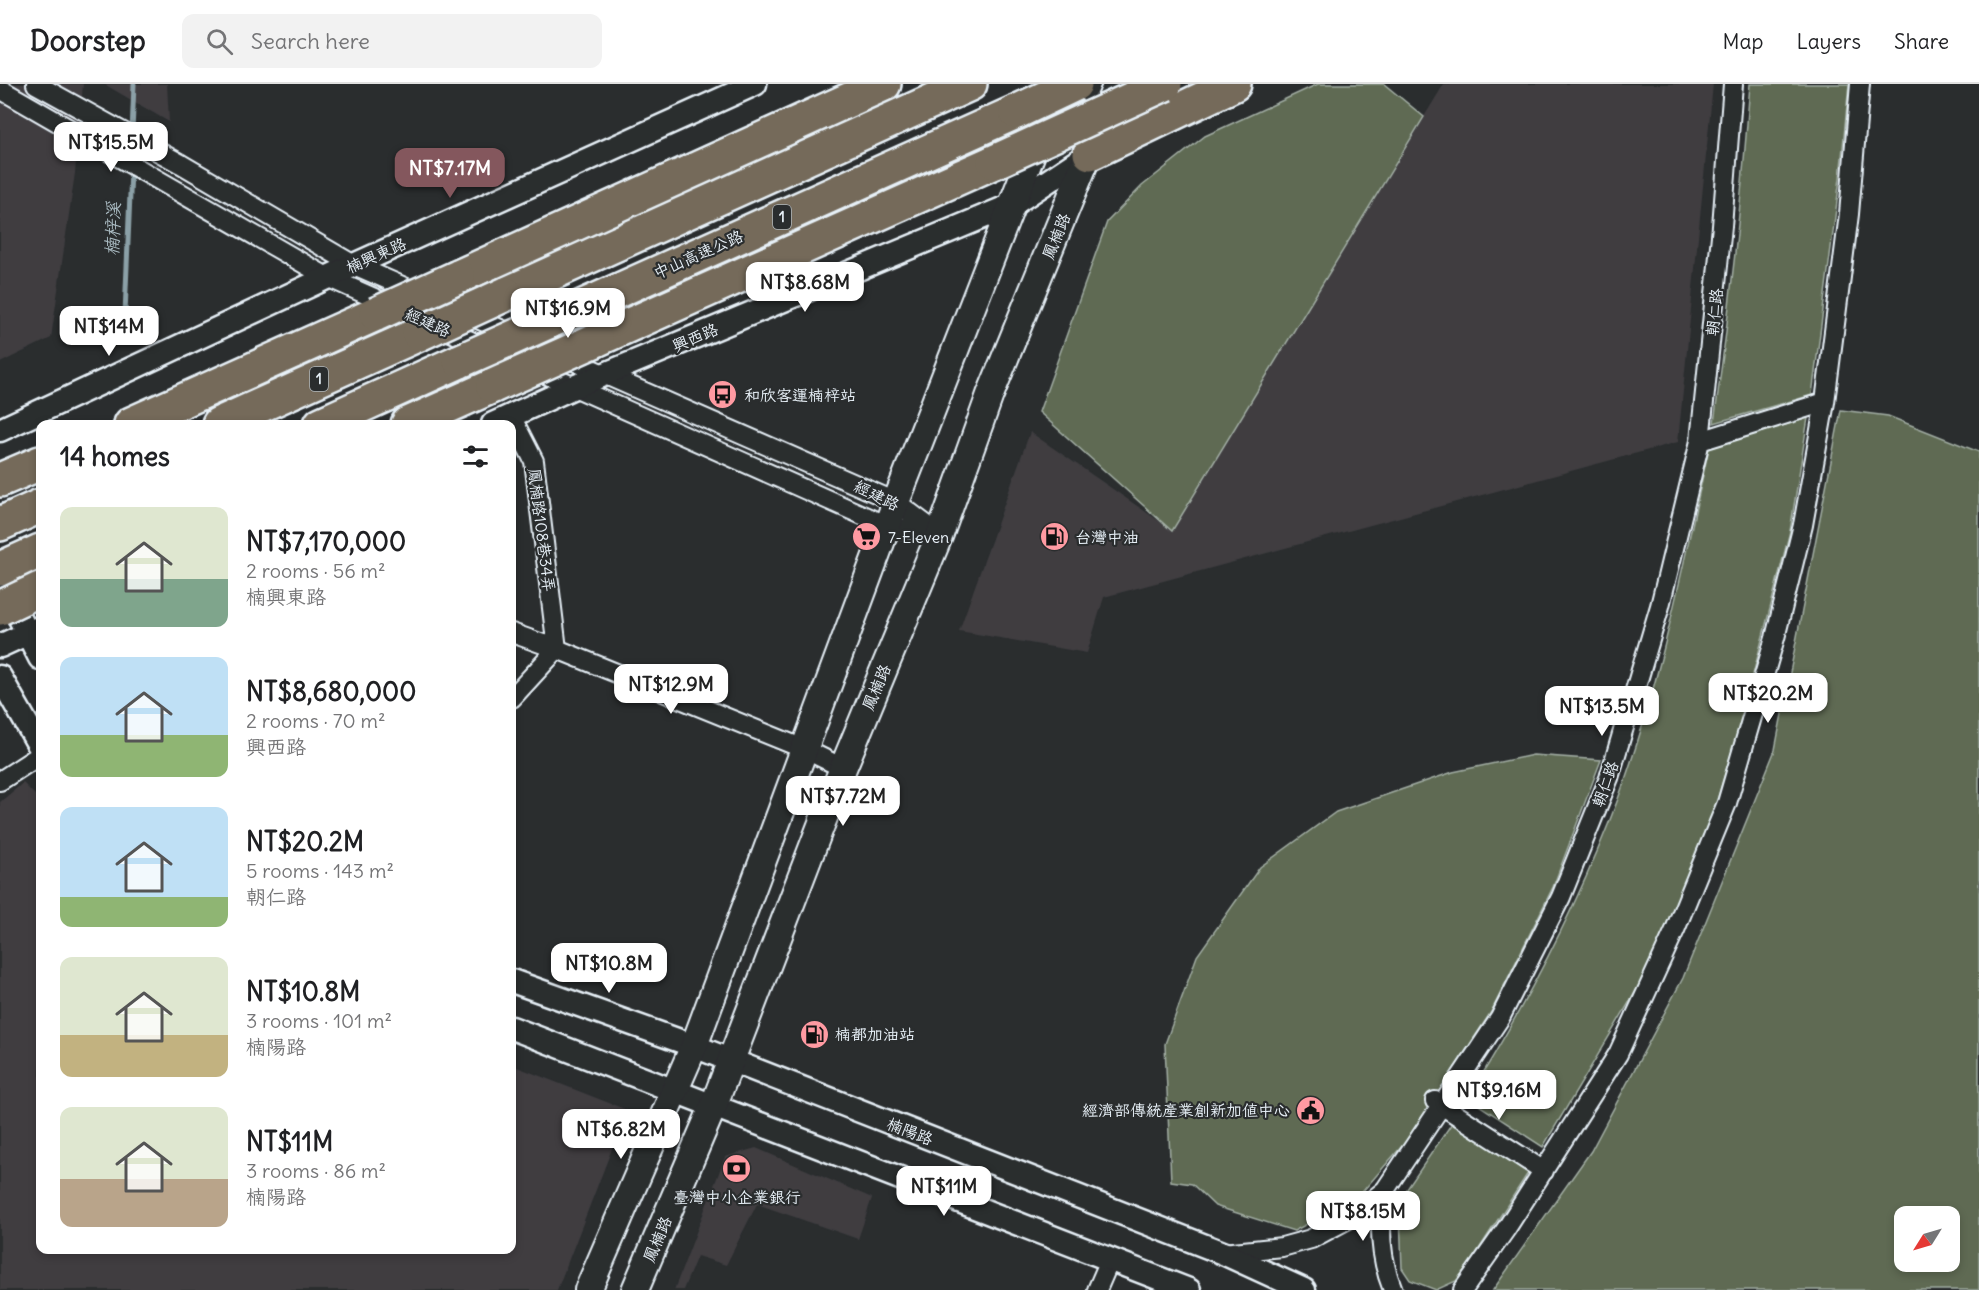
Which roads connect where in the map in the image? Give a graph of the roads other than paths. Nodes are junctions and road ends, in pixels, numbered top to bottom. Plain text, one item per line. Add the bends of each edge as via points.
1 (36, 84) edge
2 (754, 84) edge
3 (884, 84) edge
4 (970, 84) edge
5 (1059, 84) edge
6 (1075, 84) edge
7 (1117, 84) edge
8 (1165, 84) edge
9 (1234, 84) edge
10 (1733, 84) edge
11 (1860, 84) edge
12 (0, 89) edge
13 (1090, 153) junction
14 (1012, 205) junction
15 (354, 265) junction
16 (327, 277) junction
17 (606, 375) junction
18 (574, 387) junction
19 (1825, 402) junction
20 (140, 420) edge
21 (228, 420) edge
22 (330, 420) edge
23 (417, 420) edge
24 (502, 420) edge
25 (0, 430) edge
26 (516, 438) edge
27 (1700, 441) junction
28 (36, 465) edge
29 (2, 479) edge
30 (896, 502) junction
31 (887, 526) junction
32 (940, 534) junction
33 (36, 553) edge
34 (0, 569) edge
35 (0, 579) edge
36 (36, 591) edge
37 (0, 608) edge
38 (34, 630) edge
39 (516, 634) edge
40 (0, 646) edge
41 (557, 649) junction
42 (0, 677) edge
43 (516, 694) edge
44 (36, 740) edge
45 (804, 749) junction
46 (36, 757) edge
47 (843, 768) junction
48 (0, 781) edge
49 (516, 982) edge
50 (516, 1030) edge
51 (694, 1046) junction
52 (730, 1060) junction
53 (675, 1091) junction
54 (1439, 1104) junction
55 (713, 1107) junction
56 (1544, 1171) junction
57 (1385, 1190) junction
58 (1223, 1253) junction
59 (1110, 1260) junction
60 (588, 1290) edge
61 (635, 1290) edge
62 (1097, 1290) edge
63 (1189, 1290) edge
64 (1304, 1290) edge
65 (1393, 1290) edge
66 (1463, 1290) edge

1 - 15 street, 經建路
2 - 15 street, 楠興東路
3 - 20 highway, bridge
4 - 21 highway, 1, bridge
5 - 14 main road
6 - 22 highway, 中山高速公路 / 1, bridge
7 - 13 main road, 鳳楠路
8 - 23 highway, bridge
9 - 13 highway
10 - 27 street, 朝仁路
11 - 19 street via 1849,214
12 - 16 street, 經建路
13 - 14 street, 興西路
13 - 32 main road, 鳳楠路 via 990,395
14 - 17 street, 興西路
14 - 30 main road
15 - 16 street, 楠興東路
15 - 17 street, 經建路
16 - 18 street, 經建路
16 - 25 street, 楠興東路
17 - 18 street, 興西路
17 - 30 street, 經建路
18 - 24 street, 興西路
18 - 31 street, 經建路
19 - 27 street
19 - 56 street via 1803,525 1727,803 1618,1054
26 - 41 street, 鳳楠路108巷34弄 via 534,461
27 - 54 street, 朝仁路 via 1660,606 1608,778 1561,897 1500,1018
28 - 29 highway
30 - 31 main road
30 - 32 street, 經建路
31 - 32 street, 經建路
31 - 45 main road
32 - 47 main road, 鳳楠路
33 - 34 highway
35 - 38 street
36 - 37 highway, bridge
38 - 40 street
39 - 41 street
41 - 43 street
41 - 45 street
42 - 44 street
45 - 47 street
45 - 51 main road
46 - 48 street
47 - 52 main road, 鳳楠路
49 - 51 street, 楠陽路
50 - 53 street
51 - 52 street, 楠陽路
51 - 53 main road
52 - 55 main road, 鳳楠路
52 - 58 street, 楠陽路
53 - 55 street
53 - 60 main road
54 - 56 street
54 - 57 street, 朝仁路
55 - 59 street
55 - 61 main road, 鳳楠路
56 - 66 street
57 - 58 street, 朝仁路 via 1352,1217 1311,1239 1282,1247
57 - 65 street via 1381,1245
58 - 64 street, 楠陽路
59 - 62 street
59 - 63 street

